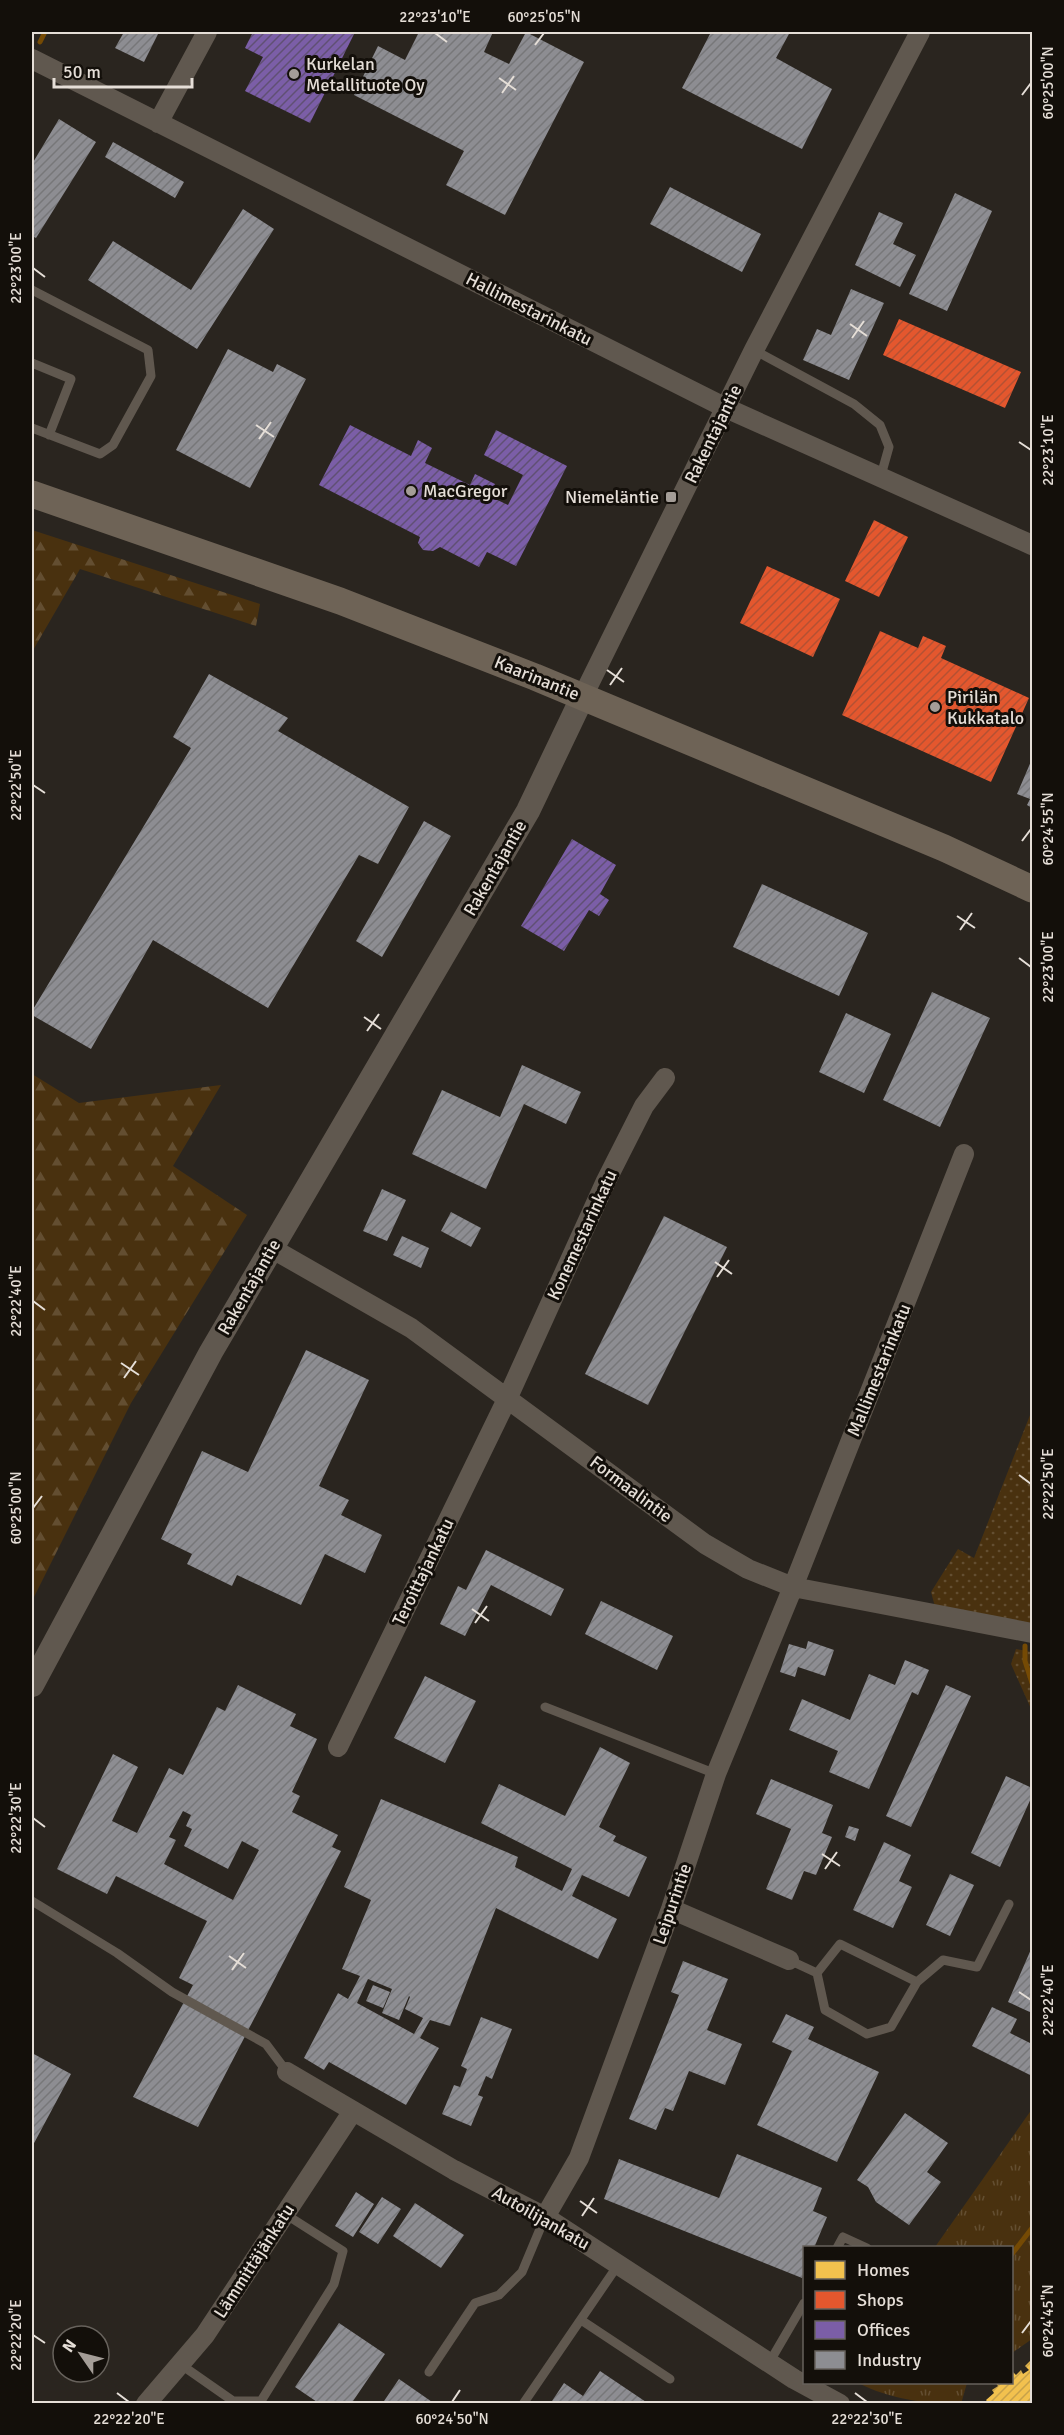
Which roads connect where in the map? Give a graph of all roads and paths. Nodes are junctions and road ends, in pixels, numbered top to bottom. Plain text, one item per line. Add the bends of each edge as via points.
1 (207, 32) edge
2 (920, 32) edge
3 (32, 59) edge
4 (158, 123) junction
5 (32, 290) edge
6 (754, 350) junction
7 (32, 363) edge
8 (726, 408) junction
9 (32, 428) edge
10 (49, 435) junction
11 (880, 478) junction
12 (32, 494) edge
13 (1032, 545) edge
14 (583, 696) junction
15 (1032, 890) edge
16 (665, 1078) dead end
17 (964, 1154) dead end
18 (271, 1248) junction
19 (508, 1397) junction
20 (793, 1587) junction
21 (1032, 1633) edge
22 (32, 1685) edge
23 (545, 1707) dead end
24 (338, 1747) dead end
25 (716, 1774) junction
26 (32, 1901) edge
27 (1009, 1904) dead end
28 (671, 1909) junction
29 (789, 1960) joint
30 (817, 1974) junction
31 (917, 1982) junction
32 (287, 2072) joint
33 (353, 2111) junction
34 (285, 2214) junction
35 (545, 2217) junction
36 (838, 2246) edge
37 (865, 2246) edge
38 (618, 2265) junction
39 (803, 2305) edge
40 (581, 2319) junction
41 (769, 2363) junction
42 (180, 2364) junction
43 (429, 2372) dead end
44 (670, 2379) dead end
45 (803, 2383) edge
46 (805, 2384) edge
47 (146, 2403) edge
48 (523, 2403) edge
49 (840, 2403) edge

1 - 4 street
2 - 6 street, Rakentajantie
3 - 4 street, Hallimestarinkatu
4 - 8 street, Hallimestarinkatu
5 - 10 lane via 147,350 151,376 113,445 100,454
6 - 8 street, Rakentajantie
6 - 11 lane via 854,404 880,425 889,447
7 - 10 lane via 71,379
8 - 11 street, Hallimestarinkatu
8 - 14 street, Rakentajantie
9 - 10 lane
11 - 13 street, Hallimestarinkatu
12 - 14 main road, Kaarinantie via 340,601
14 - 15 main road, Kaarinantie via 944,848
14 - 18 street, Rakentajantie via 528,812
16 - 19 street, Konemestarinkatu via 644,1106 606,1180
17 - 20 street, Mallimestarinkatu
18 - 19 street, Formaalintie via 411,1328
18 - 22 street, Rakentajantie
19 - 20 street, Formaalintie via 705,1544 748,1569
19 - 24 street, Teroittajankatu
20 - 21 street, Formaalintie
20 - 25 street, Leipurintie
23 - 25 lane
25 - 28 street, Leipurintie
26 - 32 lane via 172,1992 266,2044
27 - 31 lane via 977,1967 943,1960
28 - 29 street
28 - 35 street, Leipurintie via 579,2158
29 - 30 lane
30 - 31 lane via 840,1944
30 - 31 lane via 825,2010 867,2034 891,2027
32 - 33 street, Autoilijankatu
33 - 34 street, Lämmittäjänkatu
33 - 35 street, Autoilijankatu
34 - 42 street, Lämmittäjänkatu via 205,2335
34 - 42 lane via 343,2252 334,2284 261,2401 233,2401
35 - 38 street, Autoilijankatu
35 - 43 lane via 522,2272 499,2295 475,2303
36 - 37 lane via 843,2237
38 - 40 lane
38 - 41 street, Autoilijankatu
39 - 41 lane
40 - 44 lane
40 - 48 lane
41 - 45 street, Autoilijankatu
42 - 47 street, Lämmittäjänkatu
46 - 49 street, Autoilijankatu

